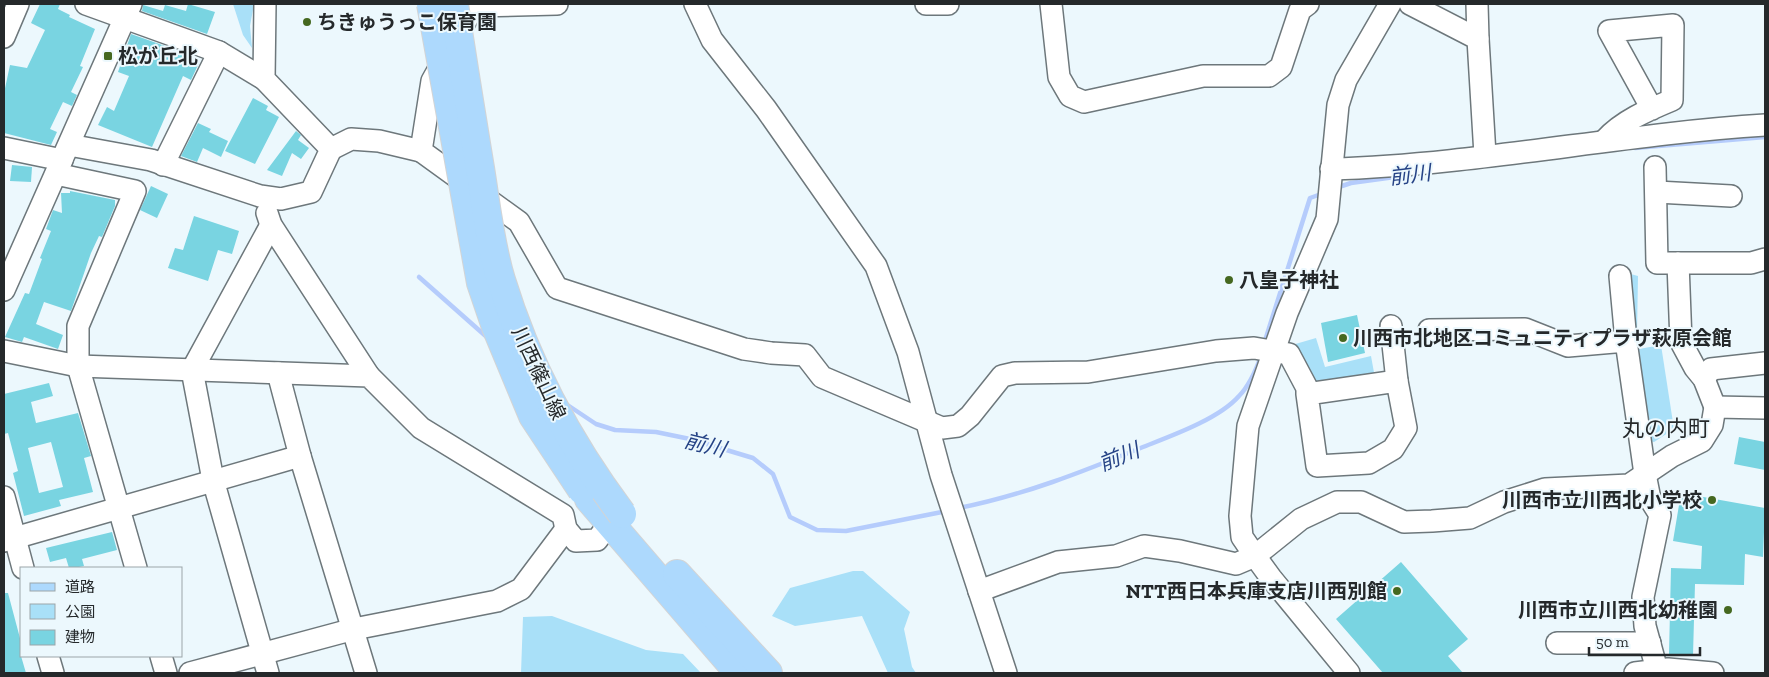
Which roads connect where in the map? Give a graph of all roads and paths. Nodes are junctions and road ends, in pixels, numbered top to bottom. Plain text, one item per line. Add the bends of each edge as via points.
1 (18, 4) edge
2 (86, 4) edge
3 (266, 4) edge
4 (431, 4) edge
5 (454, 4) edge
6 (558, 4) edge
7 (695, 4) edge
8 (926, 4) edge
9 (948, 4) edge
10 (1051, 4) edge
11 (1308, 4) edge
12 (1390, 4) edge
13 (1410, 4) edge
14 (1476, 4) edge
15 (128, 11) edge
16 (4, 37) edge
17 (1478, 38) junction
18 (219, 52) junction
19 (264, 79) junction
20 (1652, 109) dead end
21 (1765, 125) edge
22 (1605, 140) junction
23 (4, 148) edge
24 (331, 149) junction
25 (421, 151) junction
26 (1485, 155) junction
27 (62, 160) junction
28 (163, 165) junction
29 (1655, 167) dead end
30 (1331, 168) junction
31 (1657, 192) junction
32 (260, 196) junction
33 (1731, 196) dead end
34 (271, 225) junction
35 (1765, 259) edge
36 (1678, 263) junction
37 (1620, 276) dead end
38 (4, 290) edge
39 (1391, 326) dead end
40 (1429, 330) dead end
41 (1626, 341) junction
42 (4, 351) edge
43 (1274, 351) junction
44 (1765, 363) edge
45 (78, 366) junction
46 (192, 370) junction
47 (278, 373) junction
48 (370, 376) junction
49 (1704, 379) junction
50 (1397, 381) junction
51 (1307, 394) junction
52 (1715, 407) junction
53 (1765, 408) edge
54 (928, 422) junction
55 (300, 456) junction
56 (1644, 474) junction
57 (213, 480) junction
58 (4, 497) edge
59 (120, 508) junction
60 (615, 519) junction
61 (566, 529) junction
62 (9, 539) edge
63 (1255, 556) junction
64 (23, 567) edge
65 (136, 567) edge
66 (979, 591) junction
67 (354, 629) junction
68 (1557, 643) dead end
69 (1650, 643) junction
70 (48, 657) edge
71 (161, 657) edge
72 (265, 664) edge
73 (1657, 670) junction
74 (53, 673) edge
75 (166, 673) edge
76 (190, 673) edge
77 (366, 673) edge
78 (739, 673) edge
79 (768, 673) edge
80 (1006, 673) edge
81 (1348, 673) edge
82 (1635, 673) edge
83 (1713, 673) edge

1 - 16 street
2 - 15 street
3 - 19 street
4 - 60 main road, 川西篠山線, bridge via 481,283 496,327 533,416 589,499
5 - 60 main road, 川西篠山線, bridge via 489,228 506,295 551,406
6 - 25 street via 474,6 432,82
7 - 54 street via 712,40 766,109 876,266 908,352
8 - 9 street
10 - 11 street via 1059,78 1070,96 1084,102 1203,76 1269,76 1281,67 1300,10
12 - 30 street via 1346,80 1338,105
13 - 17 street
14 - 17 street
15 - 18 street
15 - 27 street
17 - 26 street
18 - 19 street
18 - 28 street
19 - 24 street
20 - 22 street via 1615,130
21 - 22 street
22 - 26 street
23 - 27 street
24 - 25 street via 351,139 379,141
24 - 32 street via 311,192 281,199
25 - 54 street via 519,222 557,288 744,349 806,355 822,377
26 - 30 street via 1391,167
27 - 28 street
27 - 38 street
27 - 45 street via 135,191 78,326
28 - 32 street
29 - 31 street
30 - 43 street via 1327,219
31 - 33 street
31 - 36 street via 1657,263
32 - 34 street
34 - 46 street
34 - 48 street
35 - 36 street via 1750,263
36 - 49 street via 1681,342
37 - 41 street
39 - 50 street
40 - 41 street via 1524,329 1568,346
41 - 56 street
42 - 45 street
43 - 51 street via 1289,354
43 - 54 street via 1254,348 1216,351 1088,372 1015,373 1002,376 958,426 942,428
43 - 63 street via 1248,426 1246,446 1240,516 1242,537
44 - 49 street via 1712,369
45 - 46 street
45 - 59 street
46 - 47 street
46 - 57 street
47 - 48 street
47 - 55 street
48 - 61 street via 421,428 563,515
49 - 52 street
50 - 51 street
50 - 51 street via 1406,428 1393,449 1369,463 1317,466
52 - 53 street
52 - 56 street via 1712,425 1702,442
54 - 66 street via 941,475
55 - 57 street
55 - 67 street
56 - 63 street via 1630,485 1545,489 1504,502 1470,518 1432,522 1404,522 1361,502 1337,502 1301,519
56 - 69 street via 1650,499 1660,515 1643,598
57 - 59 street
57 - 72 street
58 - 62 street
59 - 62 street
59 - 65 street
60 - 61 street via 597,540 576,542
60 - 78 main road, 川西篠山線
60 - 79 main road, 川西篠山線
61 - 67 street via 521,589 497,601
62 - 64 street
63 - 66 street via 1236,564 1144,546 1116,556 1058,562
63 - 81 street
66 - 80 street
67 - 72 street
67 - 77 street
68 - 69 street
69 - 73 street
70 - 74 street
71 - 75 street
72 - 76 street
73 - 82 street
73 - 83 street via 1668,668

